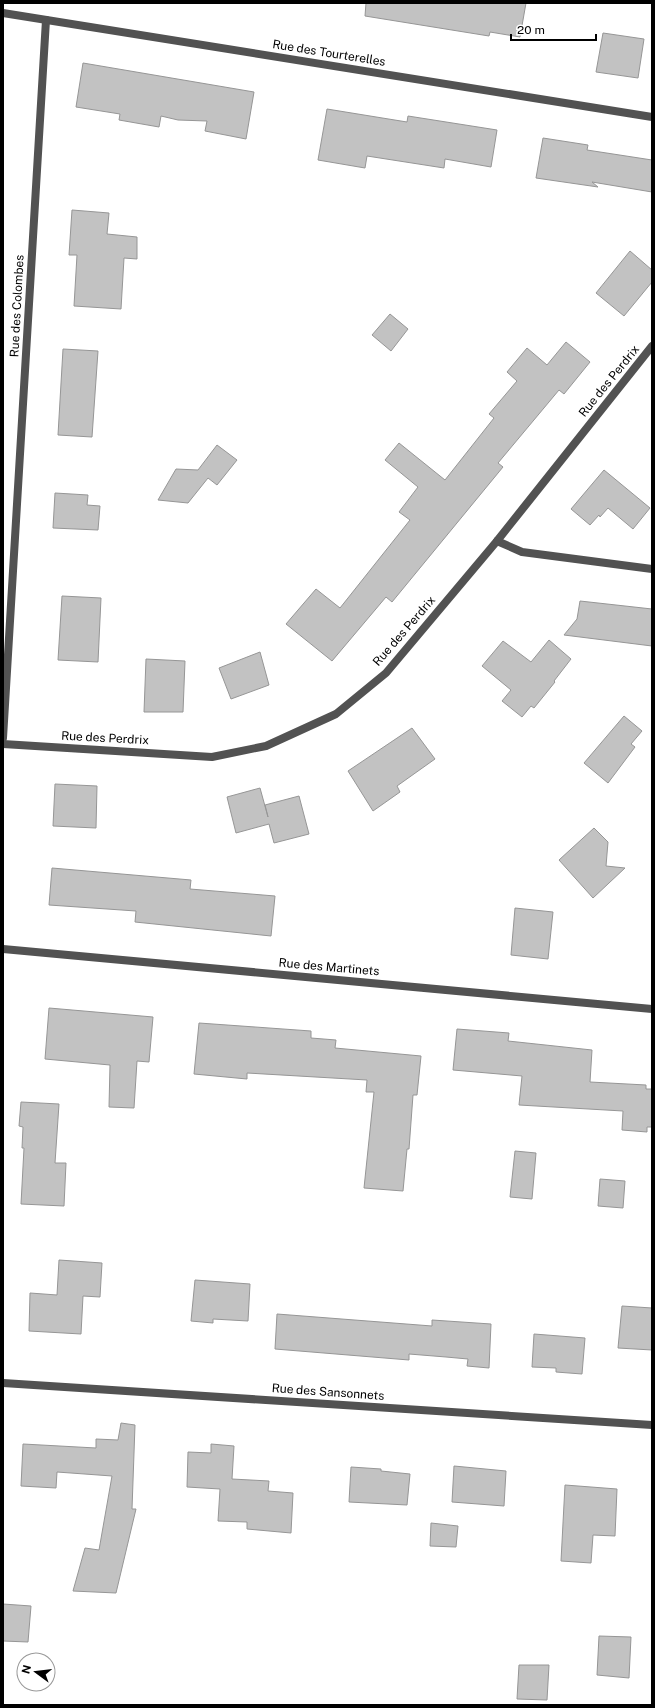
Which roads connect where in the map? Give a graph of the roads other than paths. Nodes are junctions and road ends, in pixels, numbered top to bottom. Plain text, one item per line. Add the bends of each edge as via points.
1 (3, 13) edge
2 (46, 20) junction
3 (652, 117) edge
4 (652, 346) edge
5 (497, 541) junction
6 (652, 569) edge
7 (3, 738) edge
8 (3, 744) edge
9 (3, 950) edge
10 (652, 1009) edge
11 (3, 1383) edge
12 (652, 1425) edge

1 - 2 street, Rue des Tourterelles
2 - 3 street, Rue des Tourterelles
2 - 7 street, Rue des Colombes
4 - 5 street, Rue des Perdrix
5 - 6 street via 522,552
5 - 8 street, Rue des Perdrix via 386,672 336,714 266,746 212,757
9 - 10 street, Rue des Martinets
11 - 12 street, Rue des Sansonnets

